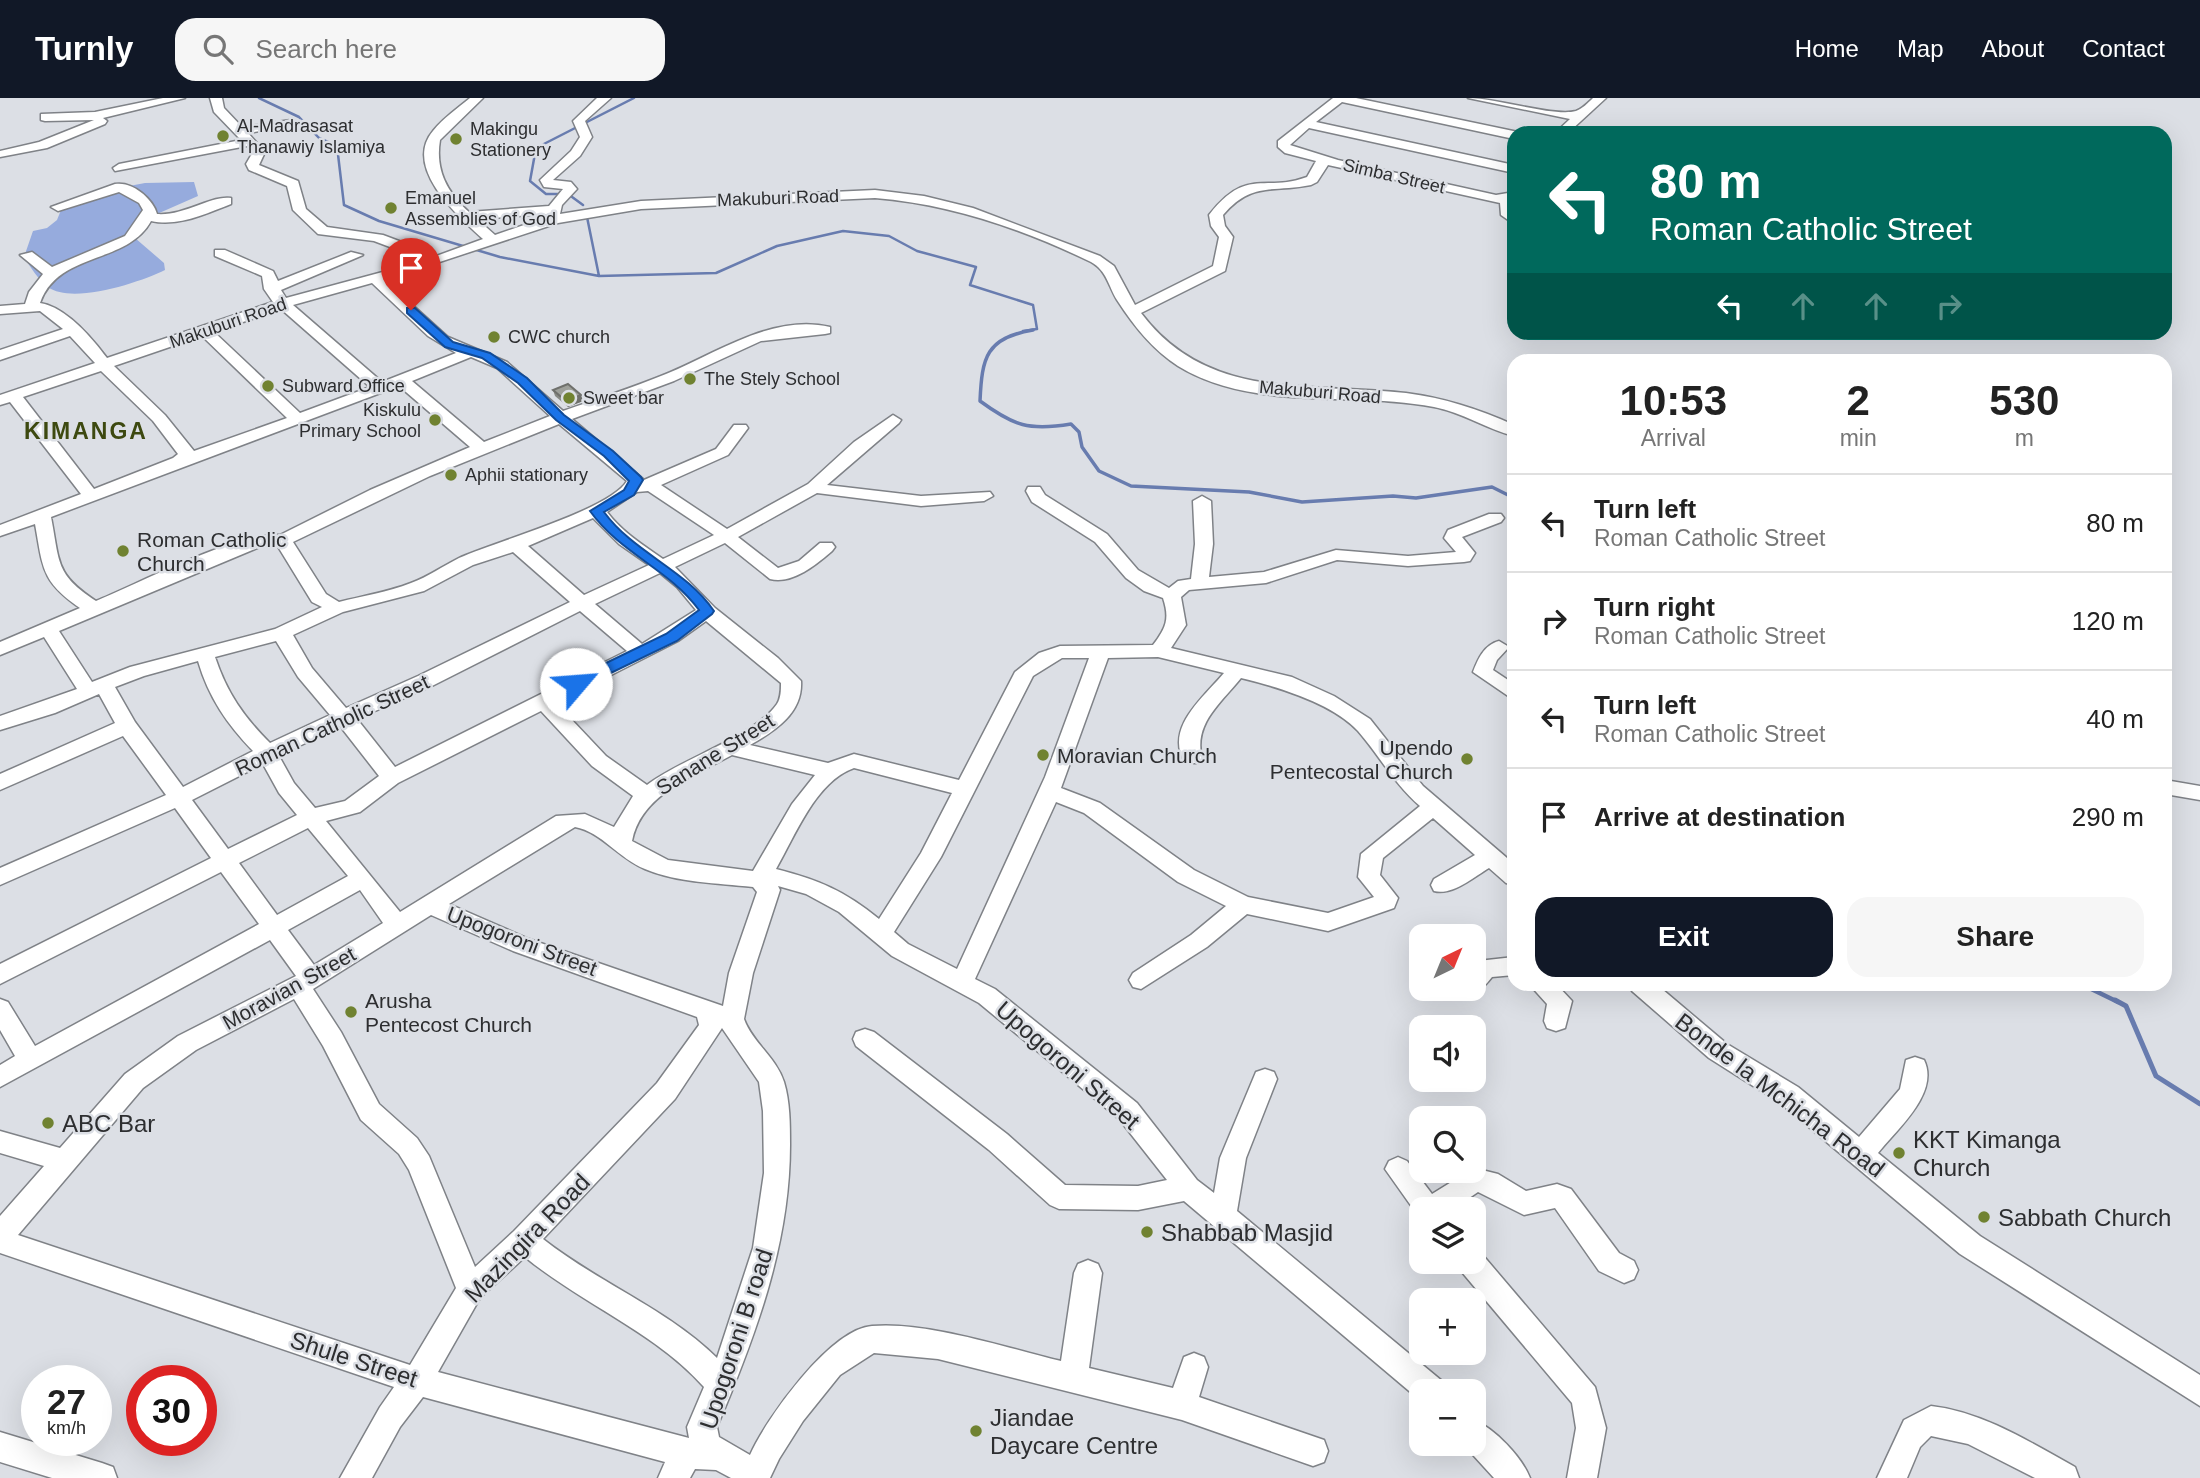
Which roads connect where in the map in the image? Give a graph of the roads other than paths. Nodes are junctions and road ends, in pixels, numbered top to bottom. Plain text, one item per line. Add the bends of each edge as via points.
1 (179, 98) edge
2 (216, 98) edge
3 (478, 98) edge
4 (605, 98) edge
5 (1339, 98) edge
6 (1474, 98) edge
7 (1600, 98) edge
8 (106, 100) dead end
9 (138, 106) junction
10 (1581, 114) junction
11 (103, 115) junction
12 (45, 117) dead end
13 (287, 123) dead end
14 (1307, 124) junction
15 (1568, 126) edge
16 (241, 131) junction
17 (1507, 134) edge
18 (251, 142) junction
19 (3, 154) dead end
20 (1333, 161) junction
21 (1507, 167) edge
22 (119, 168) dead end
23 (1507, 197) edge
24 (226, 201) dead end
25 (58, 207) dead end
26 (555, 214) junction
27 (146, 215) junction
28 (464, 216) junction
29 (492, 240) junction
30 (220, 253) dead end
31 (27, 255) dead end
32 (356, 255) dead end
33 (426, 264) junction
34 (52, 274) junction
35 (376, 279) junction
36 (271, 289) junction
37 (284, 303) junction
38 (31, 307) junction
39 (4, 311) edge
40 (1134, 311) junction
41 (825, 330) dead end
42 (72, 331) junction
43 (205, 331) junction
44 (473, 351) junction
45 (0, 355) edge
46 (105, 366) junction
47 (400, 380) junction
48 (380, 388) junction
49 (7, 398) edge
50 (560, 417) junction
51 (298, 420) junction
52 (893, 420) dead end
53 (1507, 427) edge
54 (740, 428) dead end
55 (483, 450) junction
56 (179, 462) junction
57 (649, 484) junction
58 (814, 488) junction
59 (1034, 491) dead end
60 (629, 492) junction
61 (984, 496) dead end
62 (92, 497) junction
63 (1202, 501) dead end
64 (597, 511) junction
65 (42, 515) junction
66 (1495, 518) dead end
67 (0, 531) edge
68 (725, 535) junction
69 (283, 540) junction
70 (516, 545) junction
71 (826, 547) dead end
72 (662, 568) junction
73 (1199, 584) junction
74 (1171, 595) junction
75 (585, 603) junction
76 (336, 608) junction
77 (95, 609) junction
78 (707, 611) junction
79 (48, 628) junction
80 (282, 633) junction
81 (1499, 647) dead end
82 (0, 649) edge
83 (1101, 651) junction
84 (1158, 651) junction
85 (639, 652) junction
86 (205, 654) junction
87 (1238, 669) junction
88 (96, 688) junction
89 (1507, 689) edge
90 (543, 701) junction
91 (345, 716) junction
92 (0, 723) edge
93 (127, 726) junction
94 (727, 747) junction
95 (267, 754) junction
96 (1192, 758) dead end
97 (830, 772) junction
98 (391, 778) junction
99 (0, 783) edge
100 (2172, 788) edge
101 (965, 789) junction
102 (1049, 791) junction
103 (2200, 793) edge
104 (648, 796) junction
105 (181, 797) junction
106 (1433, 807) junction
107 (310, 817) junction
108 (621, 844) junction
109 (1490, 857) junction
110 (226, 860) junction
111 (1507, 871) edge
112 (0, 877) edge
113 (761, 877) junction
114 (363, 878) junction
115 (1442, 885) dead end
116 (430, 905) junction
117 (1243, 905) junction
118 (398, 926) junction
119 (272, 927) junction
120 (881, 933) junction
121 (1507, 965) edge
122 (1486, 968) edge
123 (0, 975) edge
124 (964, 980) junction
125 (1141, 980) dead end
126 (304, 982) junction
127 (1549, 991) edge
128 (1648, 991) edge
129 (0, 1009) edge
130 (720, 1014) junction
131 (1556, 1021) dead end
132 (865, 1039) dead end
133 (31, 1061) junction
134 (1915, 1068) dead end
135 (0, 1077) edge
136 (1265, 1079) dead end
137 (0, 1142) edge
138 (1861, 1154) junction
139 (63, 1160) junction
140 (1398, 1169) dead end
141 (1188, 1188) junction
142 (1420, 1197) edge
143 (1449, 1197) edge
144 (1223, 1214) junction
145 (0, 1239) edge
146 (524, 1240) junction
147 (1624, 1270) dead end
148 (1088, 1273) dead end
149 (1481, 1274) edge
150 (470, 1289) junction
151 (1194, 1367) dead end
152 (1073, 1378) junction
153 (1418, 1379) edge
154 (418, 1381) junction
155 (721, 1384) junction
156 (2200, 1392) edge
157 (1182, 1405) junction
158 (0, 1447) edge
159 (1486, 1448) edge
160 (1313, 1451) dead end
161 (691, 1462) edge
162 (42, 1471) edge
163 (102, 1478) edge
164 (355, 1478) edge
165 (753, 1478) edge
166 (1515, 1478) edge
167 (1581, 1478) edge
168 (1892, 1478) edge
169 (2063, 1478) edge

1 - 9 street
2 - 16 street via 218,109
3 - 28 street via 433,139 441,191
4 - 26 street via 579,121 586,137 576,153 546,180 571,189
5 - 14 street
5 - 17 street
6 - 10 street via 1565,116
7 - 10 street
8 - 9 street via 130,100
9 - 11 street
10 - 15 street
11 - 12 street
11 - 19 street via 101,121 71,134
13 - 16 street
14 - 20 street via 1284,141 1284,147
14 - 21 street
16 - 18 street
18 - 22 street
18 - 33 street via 259,154 253,167 295,187 300,209 317,228 388,238
20 - 23 street, Simba Street
20 - 40 street, Simba Street via 1319,164 1306,182 1254,186 1233,198 1216,215 1226,242 1222,264 1215,272
24 - 27 street via 173,220
25 - 27 street via 120,187 148,204
26 - 28 street
26 - 29 street, Makuburi Road
26 - 40 street, Makuburi Road via 641,205 863,194 910,196 985,213 1104,265
27 - 34 street via 130,239
28 - 29 street
29 - 33 street, Makuburi Road
30 - 36 street via 265,272
31 - 34 street
32 - 36 street
33 - 35 street, Makuburi Road
34 - 38 street
35 - 37 street, Makuburi Road
35 - 44 street via 442,339
36 - 37 street
37 - 43 street, Makuburi Road
37 - 48 street
38 - 39 street
38 - 42 street via 50,310
40 - 53 street, Makuburi Road via 1154,341 1175,359 1232,382 1313,394 1432,402
41 - 50 street via 753,339 680,373
42 - 45 street
42 - 46 street
43 - 46 street, Makuburi Road
43 - 51 street
44 - 47 street
44 - 50 street via 523,381
46 - 49 street, Makuburi Road
46 - 56 street via 186,450
47 - 48 street
47 - 55 street
48 - 51 street
49 - 62 street
50 - 55 street
50 - 60 street via 609,453 636,480
51 - 56 street
52 - 58 street, Roman Catholic Street
54 - 57 street via 722,452
55 - 69 street
56 - 62 street
57 - 60 street
57 - 68 street
58 - 61 street via 921,501
58 - 68 street, Roman Catholic Street
59 - 74 street via 1045,503 1101,538 1132,574
60 - 64 street
62 - 65 street
63 - 73 street via 1204,544
64 - 70 street
64 - 72 street via 611,530
65 - 67 street
65 - 77 street via 53,573 65,589
66 - 73 street via 1454,534 1464,557 1408,561 1336,555 1266,578
68 - 71 street via 778,575 805,565
68 - 72 street, Roman Catholic Street
69 - 76 street via 319,598
69 - 77 street via 244,545
70 - 75 street
70 - 76 street via 467,561 418,587
72 - 75 street, Roman Catholic Street
72 - 78 street via 692,590
73 - 74 street via 1184,585
74 - 84 street via 1180,618
75 - 85 street
75 - 91 street, Roman Catholic Street
76 - 80 street
77 - 79 street
78 - 85 street via 671,638
78 - 94 street, Sanane Street via 791,681 787,706 770,723
79 - 82 street
79 - 88 street
80 - 86 street
80 - 91 street via 308,678
81 - 89 street via 1483,672
83 - 84 street
83 - 101 street via 1060,652 1025,672
83 - 102 street
84 - 87 street
85 - 90 street
86 - 88 street via 154,666
86 - 95 street via 222,699
87 - 96 street via 1191,726 1188,743
87 - 106 street via 1303,689 1355,718
88 - 92 street
88 - 93 street
90 - 98 street
90 - 104 street via 599,761
91 - 95 street, Roman Catholic Street
91 - 98 street via 372,746
93 - 99 street
93 - 105 street
94 - 97 street
94 - 104 street, Sanane Street
95 - 105 street, Roman Catholic Street
95 - 107 street
97 - 101 street via 836,765 854,761
97 - 113 street
98 - 107 street via 352,807
100 - 103 street
101 - 120 street via 930,857
102 - 117 street via 1092,808 1186,876
102 - 124 street
104 - 108 street, Sanane Street via 626,819 620,831
105 - 110 street
105 - 112 street, Roman Catholic Street
106 - 109 street
106 - 117 street via 1372,854 1369,877 1386,902 1328,922
107 - 110 street
107 - 114 street
108 - 113 street, Upogoroni Street via 660,866
108 - 116 street, Moravian Street via 585,820 564,821
109 - 111 street
109 - 115 street
110 - 119 street
110 - 123 street
113 - 120 street, Upogoroni Street via 813,887
113 - 130 street via 769,897 741,973
114 - 118 street
114 - 119 street
116 - 118 street, Moravian Street
116 - 130 street, Upogoroni Street via 521,945
117 - 125 street
118 - 126 street, Moravian Street
119 - 126 street
119 - 133 street
120 - 124 street, Upogoroni Street via 918,961
121 - 122 street
124 - 141 street, Upogoroni Street via 1128,1111
126 - 139 street, Moravian Street via 159,1061 134,1081
126 - 150 street via 370,1112 421,1164
127 - 131 street via 1560,1001
128 - 138 street, Bonde la Mchicha Road via 1717,1051 1789,1095
129 - 133 street
130 - 146 street, Mazingira Road via 666,1091
130 - 155 street, Upogoroni B road via 768,1073 778,1157 767,1254
132 - 141 street via 999,1142 1059,1197 1138,1198
133 - 135 street
134 - 138 street via 1912,1093
136 - 144 street via 1234,1158
137 - 139 street
138 - 156 street, Bonde la Mchicha Road via 1970,1245
139 - 145 street, Moravian Street
140 - 142 street
141 - 144 street, Upogoroni Street
143 - 147 street via 1474,1181 1493,1183 1523,1203 1562,1197 1609,1262
144 - 153 street, Upogoroni Street
145 - 154 street, Shule Street
146 - 150 street, Mazingira Road
146 - 155 street via 568,1275 656,1325 705,1364
148 - 152 street
149 - 167 street via 1585,1397 1591,1428
150 - 154 street, Mazingira Road
151 - 157 street
152 - 157 street
152 - 165 street via 938,1345 870,1339 830,1365 793,1411
154 - 161 street, Shule Street
154 - 164 street, Mazingira Road via 390,1417
155 - 161 street, Upogoroni B road
157 - 160 street
158 - 162 street
159 - 166 street
161 - 165 street, Upogoroni B road via 748,1471
162 - 163 street
168 - 169 street via 1910,1436 1931,1420 1981,1435

